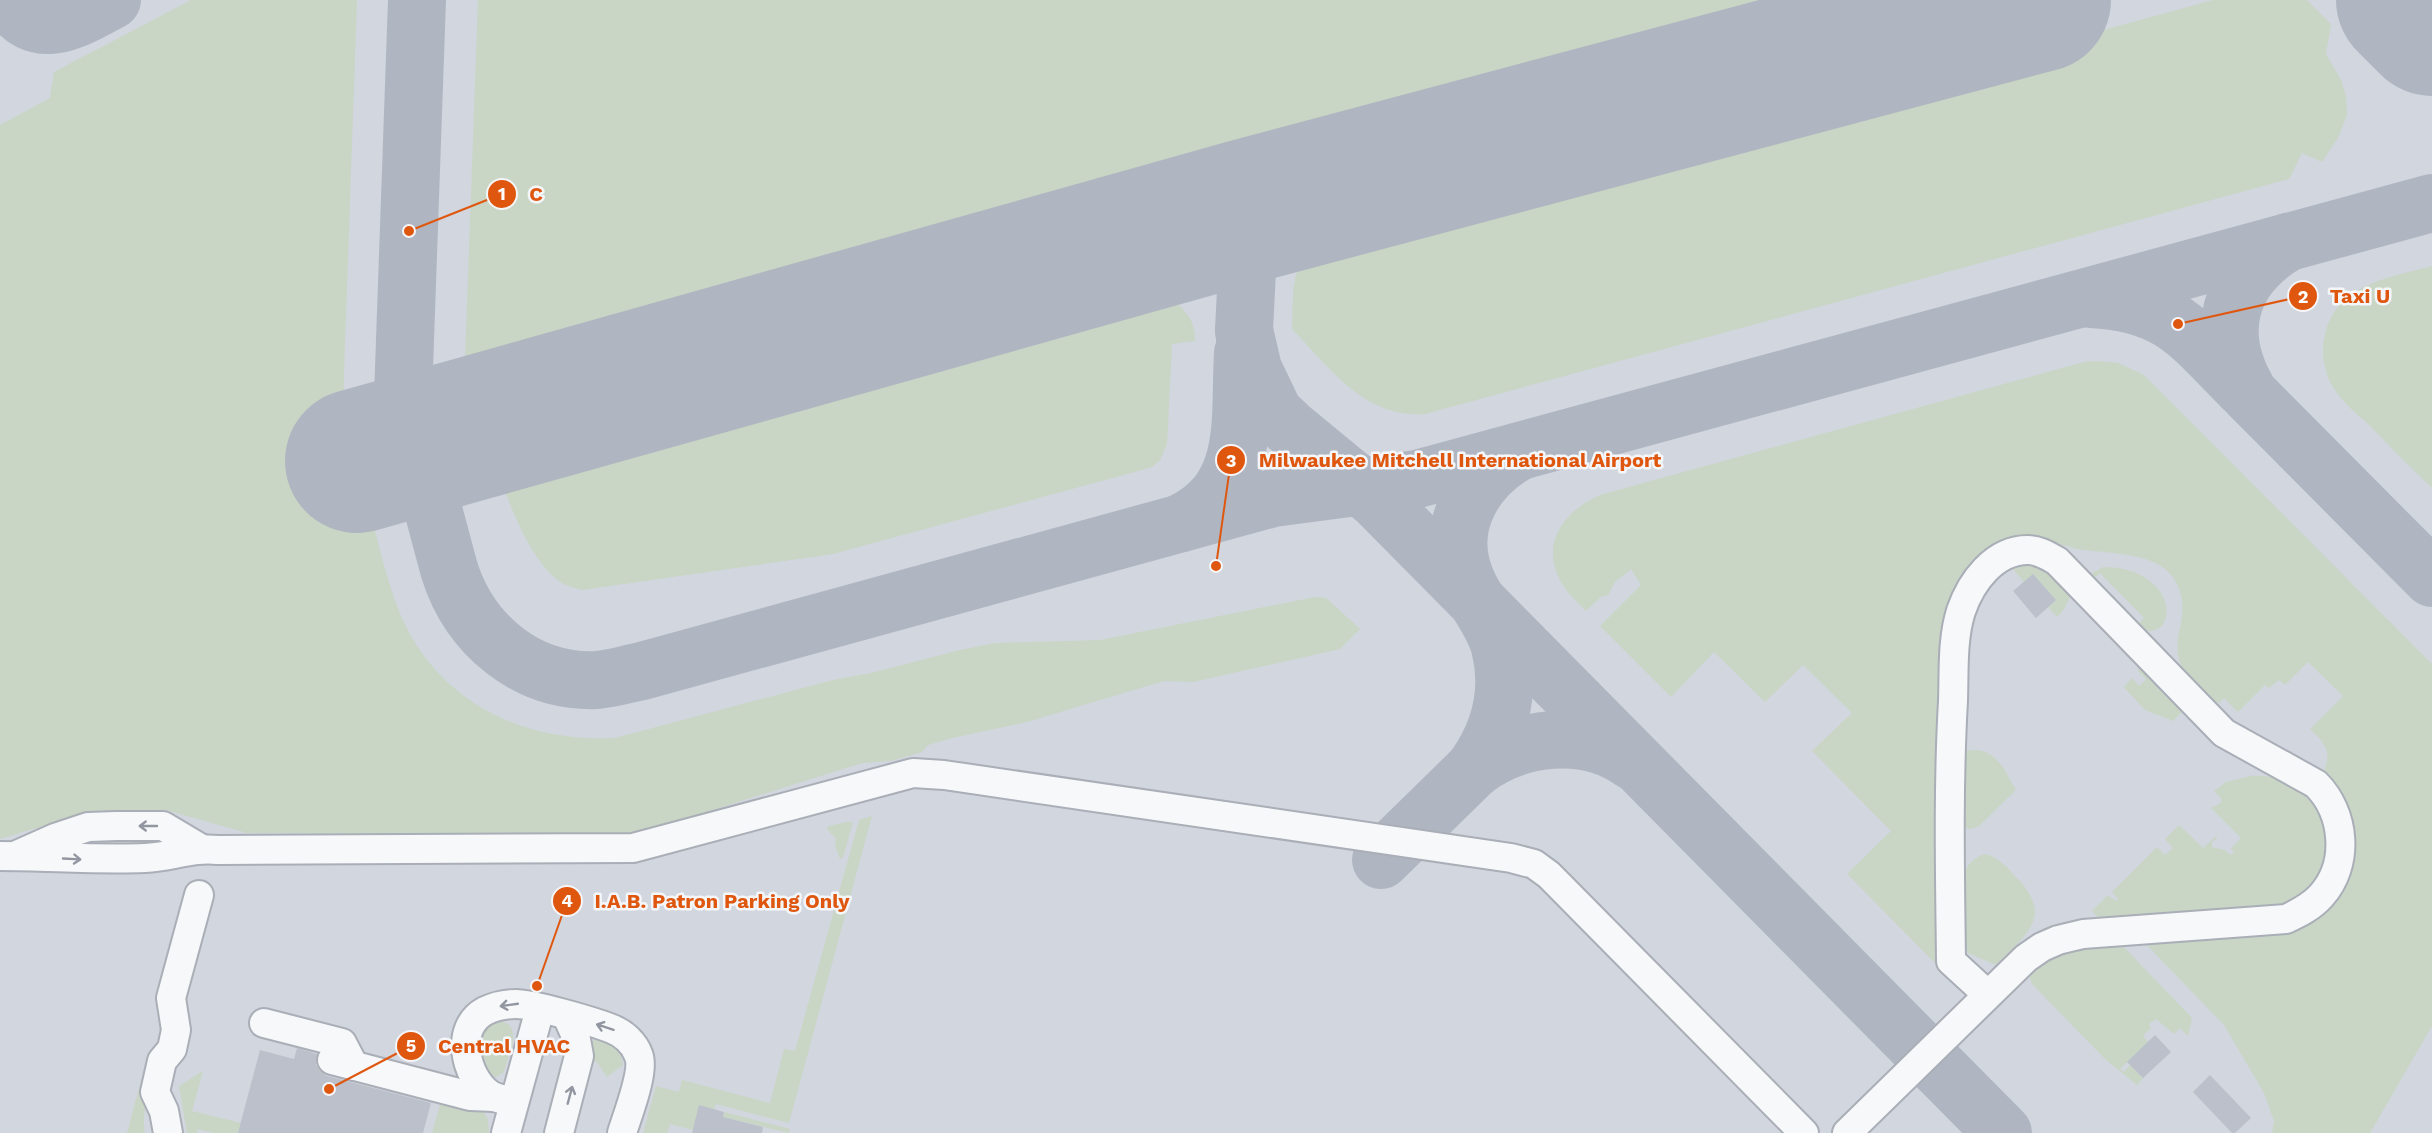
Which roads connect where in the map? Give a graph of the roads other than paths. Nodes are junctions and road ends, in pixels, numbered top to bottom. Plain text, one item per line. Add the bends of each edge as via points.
1 (7, 856) edge
2 (199, 895) dead end
3 (1988, 994) junction
4 (540, 1009) junction
5 (567, 1016) junction
6 (264, 1023) dead end
7 (504, 1100) junction
8 (166, 1122) edge
9 (506, 1133) edge
10 (559, 1133) edge
11 (622, 1133) edge
12 (1804, 1133) edge
13 (1847, 1133) edge

1 - 12 lane via 165,858 200,848 633,848 913,773 1511,858 1534,864 1549,875
2 - 8 lane via 171,998 176,1030 172,1049 162,1061 155,1092
3 - 3 lane via 1951,961 1950,753 1956,637 1961,613 1977,578 2000,558 2029,550 2058,561 2224,733 2327,794 2336,814 2341,845 2336,869 2323,894 2286,919 2107,931 2058,940 2026,957
3 - 13 lane
4 - 5 lane
4 - 7 lane
4 -> 7 lane via 513,1003 493,1008 480,1015 471,1027 467,1042 469,1064 479,1084
10 -> 5 lane via 579,1056
11 -> 5 lane via 640,1068 639,1054 613,1029
6 - 7 lane via 342,1043 343,1063 470,1096
7 - 9 lane

